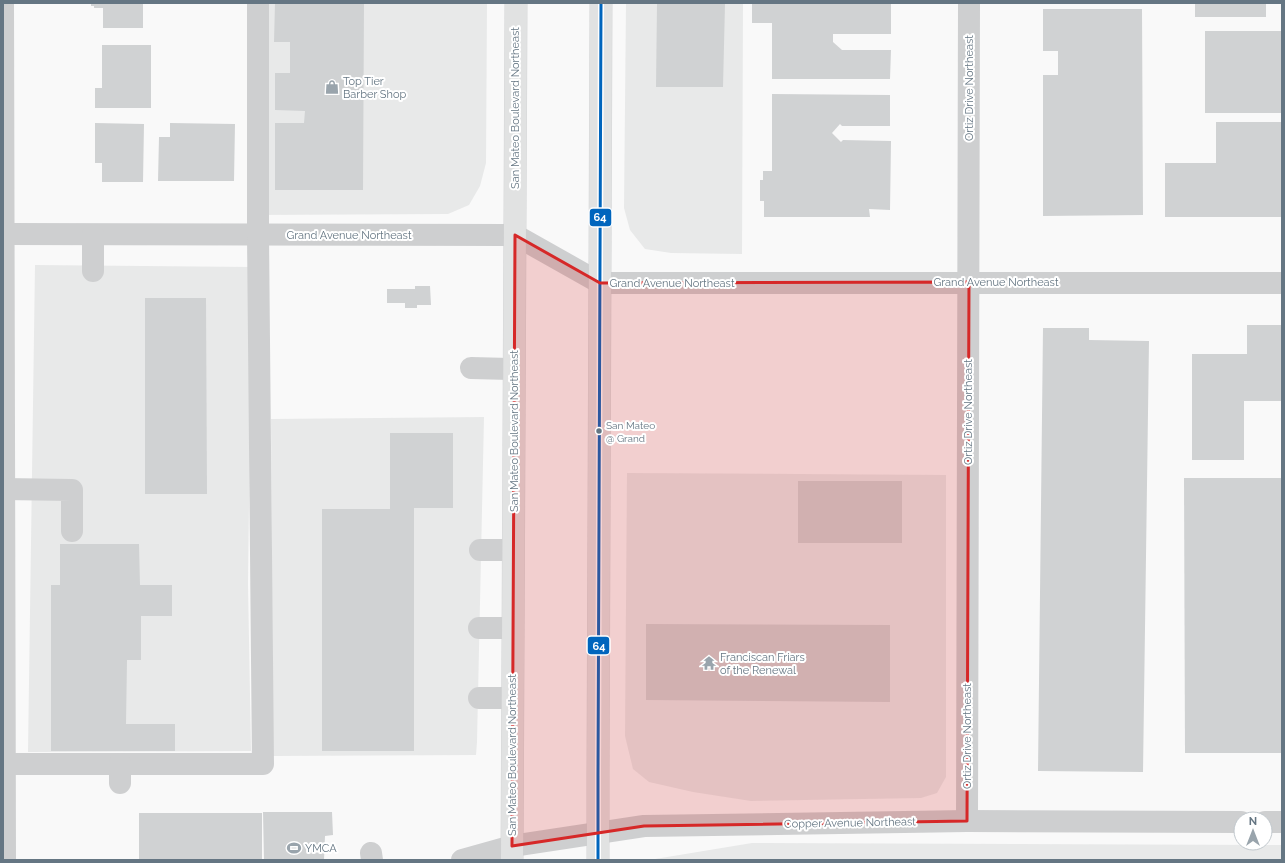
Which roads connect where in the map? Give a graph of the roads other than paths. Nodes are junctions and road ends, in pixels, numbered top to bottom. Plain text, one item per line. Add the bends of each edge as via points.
1 (3, 3) edge
2 (258, 3) edge
3 (516, 3) edge
4 (601, 3) edge
5 (969, 3) edge
6 (3, 234) edge
7 (93, 235) junction
8 (258, 235) junction
9 (515, 235) junction
10 (93, 271) dead end
11 (969, 282) junction
12 (600, 283) junction
13 (1282, 283) edge
14 (471, 368) dead end
15 (514, 369) junction
16 (3, 404) edge
17 (4, 494) edge
18 (72, 530) dead end
19 (4, 532) edge
20 (480, 550) dead end
21 (513, 550) junction
22 (479, 628) dead end
23 (513, 628) junction
24 (479, 698) dead end
25 (512, 698) junction
26 (4, 764) edge
27 (967, 821) junction
28 (1233, 822) edge
29 (599, 832) junction
30 (512, 853) edge
31 (5, 860) edge
32 (462, 860) edge
33 (598, 860) edge

1 - 6 street
2 - 8 street
3 - 9 main road, San Mateo Boulevard Northeast
4 - 12 main road
5 - 11 street, Ortiz Drive Northeast
6 - 7 street, Grand Avenue Northeast
6 - 16 street
7 - 8 street, Grand Avenue Northeast
7 - 10 street
8 - 9 street, Grand Avenue Northeast
8 - 26 street via 254,324 267,461 270,610 263,764 120,774
9 - 12 street, Grand Avenue Northeast
9 - 15 main road, San Mateo Boulevard Northeast
11 - 12 street, Grand Avenue Northeast
11 - 13 street, Grand Avenue Northeast
11 - 27 street, Ortiz Drive Northeast
12 - 29 main road
14 - 15 street
15 - 21 main road, San Mateo Boulevard Northeast
16 - 17 street
17 - 18 street via 72,490
17 - 19 street
19 - 26 street
20 - 21 street
21 - 23 main road, San Mateo Boulevard Northeast
22 - 23 street
23 - 25 main road, San Mateo Boulevard Northeast
24 - 25 street
25 - 30 main road, San Mateo Boulevard Northeast
26 - 31 street
27 - 28 street, Copper Avenue Northeast
27 - 29 street, Copper Avenue Northeast via 644,826
29 - 30 street, Copper Avenue Northeast
29 - 33 main road
30 - 32 street, Copper Avenue Northeast

